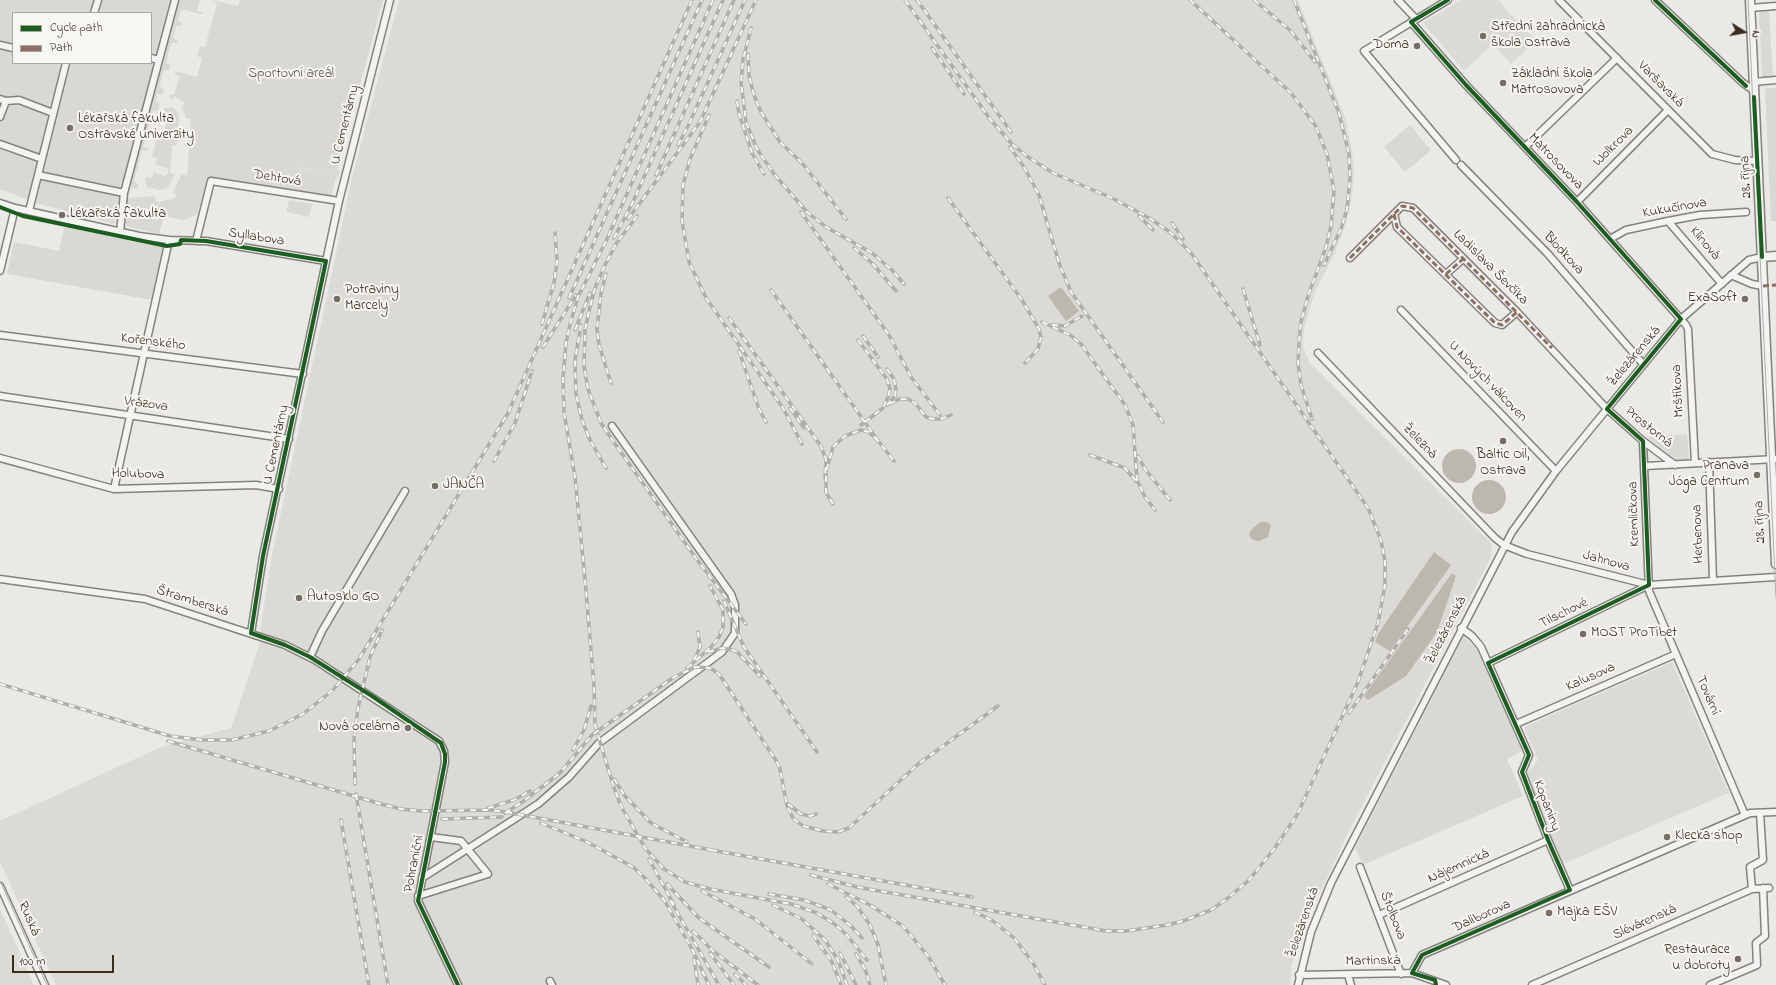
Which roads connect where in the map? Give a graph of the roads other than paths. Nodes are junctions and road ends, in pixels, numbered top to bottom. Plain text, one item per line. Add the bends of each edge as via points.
1 (98, 0) edge
2 (175, 0) edge
3 (390, 0) edge
4 (1398, 0) edge
5 (1448, 0) edge
6 (1559, 0) edge
7 (1655, 0) edge
8 (1750, 4) edge
9 (1776, 6) edge
10 (94, 12) edge
11 (1413, 20) junction
12 (0, 45) edge
13 (12, 48) edge
14 (152, 58) edge
15 (1616, 58) junction
16 (159, 60) junction
17 (66, 64) edge
18 (1776, 80) edge
19 (1753, 86) junction
20 (0, 99) edge
21 (6, 101) junction
22 (1668, 110) junction
23 (53, 113) junction
24 (0, 117) edge
25 (0, 144) edge
26 (1525, 147) junction
27 (42, 159) junction
28 (1757, 161) junction
29 (38, 175) junction
30 (124, 193) junction
31 (339, 201) junction
32 (0, 202) edge
33 (1577, 202) junction
34 (14, 208) junction
35 (29, 211) junction
36 (1746, 212) dead end
37 (1394, 214) junction
38 (1668, 221) junction
39 (120, 232) junction
40 (1610, 239) junction
41 (169, 240) junction
42 (196, 241) junction
43 (1762, 256) junction
44 (1776, 256) edge
45 (1350, 258) dead end
46 (1463, 258) junction
47 (326, 261) junction
48 (0, 271) edge
49 (1446, 274) junction
50 (1731, 275) junction
51 (1722, 284) junction
52 (1763, 286) junction
53 (1401, 310) dead end
54 (1516, 312) junction
55 (1681, 319) junction
56 (0, 335) edge
57 (1318, 353) dead end
58 (143, 354) junction
59 (1643, 364) junction
60 (303, 374) junction
61 (0, 396) edge
62 (1606, 409) junction
63 (130, 415) junction
64 (612, 426) dead end
65 (289, 439) junction
66 (1643, 441) junction
67 (0, 458) edge
68 (1774, 459) edge
69 (1709, 462) junction
70 (1695, 463) junction
71 (1675, 465) junction
72 (1645, 466) junction
73 (1556, 471) junction
74 (114, 489) junction
75 (279, 489) junction
76 (405, 491) dead end
77 (1504, 545) junction
78 (1776, 564) edge
79 (1776, 577) edge
80 (0, 579) edge
81 (1713, 580) junction
82 (1649, 585) junction
83 (1461, 628) junction
84 (251, 633) junction
85 (1676, 654) junction
86 (310, 657) junction
87 (1488, 663) junction
88 (362, 690) joint
89 (1516, 724) junction
90 (1776, 812) edge
91 (1760, 813) junction
92 (1745, 815) junction
93 (431, 837) junction
94 (1548, 840) junction
95 (468, 849) junction
96 (1360, 867) dead end
97 (422, 878) junction
98 (0, 886) edge
99 (1752, 889) junction
100 (1570, 890) junction
101 (418, 896) junction
102 (1379, 915) junction
103 (1412, 973) junction
104 (1401, 974) junction
105 (1299, 975) junction
106 (1348, 975) junction
107 (1436, 983) edge
108 (45, 985) edge
109 (458, 985) edge
110 (1298, 985) edge
111 (1350, 985) edge
112 (1446, 985) edge
113 (1532, 985) edge
114 (1710, 985) edge

1 - 10 street
2 - 16 street
3 - 31 street, U Cementárny
4 - 11 street, Matrosovova
5 - 11 street
6 - 15 street, Varšavská
7 - 19 street via 1743,83
8 - 9 street
8 - 19 main road, 28. října
11 - 26 street, Matrosovova via 1466,85
11 - 59 street, Blodkova via 1364,51 1459,162 1548,254
12 - 13 street
14 - 16 street
15 - 22 street, Varšavská
15 - 26 street
16 - 30 street
17 - 23 street
18 - 19 street
19 - 28 main road, 28. října
20 - 21 street
21 - 23 street via 19,100
21 - 24 street
22 - 28 street, Varšavská via 1712,154 1736,160
22 - 33 street, Wolkrova
23 - 27 street
25 - 27 street
26 - 33 street, Matrosovova
27 - 29 street
28 - 43 main road, 28. října
29 - 30 street
29 - 35 street
30 - 39 street
31 - 42 street, Dehtová via 211,180
31 - 47 street, U Cementárny
32 - 34 street, Syllabova
33 - 40 street, Matrosovova
34 - 35 street, Syllabova
34 - 48 street
35 - 39 street, Syllabova
36 - 38 street, Kukučínova via 1700,215
37 - 45 street, Ladislava Ševčíka
37 - 46 street, Ladislava Ševčíka via 1402,206 1413,208
37 - 49 street via 1397,227
38 - 40 street, Kukučínova via 1626,230
38 - 51 street, Klínová
39 - 41 street, Syllabova
40 - 55 street, Matrosovova
41 - 42 street, Syllabova
41 - 58 street
42 - 47 street, Syllabova
43 - 44 main road
43 - 50 street, Železárenská via 1750,258
43 - 52 main road, 28. října
46 - 49 street
46 - 54 street, Ladislava Ševčíka
47 - 60 street, U Cementárny
49 - 54 street via 1499,325 1505,323
50 - 51 street, Železárenská
50 - 52 street
51 - 55 street, Železárenská
52 - 68 main road, 28. října
53 - 73 street, U Nových válcoven
54 - 62 street, Ladislava Ševčíka
55 - 59 street, Železárenská
55 - 70 street, Mrštíkova via 1688,329
56 - 58 street, Kořenského
57 - 77 street, Železná
58 - 60 street, Kořenského
58 - 63 street
59 - 62 street, Železárenská
60 - 65 street, U Cementárny
61 - 63 street, Vrázova
62 - 66 street, Prostorná
62 - 73 street, Železárenská
63 - 65 street, Vrázova
63 - 74 street
64 - 95 street via 731,594 736,610 735,633 722,652 599,743 569,777 538,804
65 - 75 street, U Cementárny
66 - 71 street, Prostorná
66 - 72 street, Kremličkova
67 - 74 street, Holubova
68 - 69 street, Prostorná
68 - 78 main road, 28. října
69 - 70 street, Prostorná
69 - 81 street, Herbenova
70 - 71 street, Prostorná
71 - 72 street
72 - 82 street, Kremličkova
73 - 77 street, Železárenská
74 - 75 street, Holubova via 256,485
75 - 84 street, U Cementárny via 262,562
76 - 86 street via 329,619
77 - 82 street, Jahnova via 1527,554
77 - 83 street, Železárenská
79 - 81 street, Jahnova
80 - 84 street, Štramberská via 145,599
81 - 82 street, Jahnova
82 - 85 street, Tovární via 1649,591
82 - 87 street, Tilschové
83 - 87 street, Kopaniny via 1478,643
83 - 105 street, Železárenská via 1331,883 1314,923
84 - 86 street, Štramberská
85 - 89 street, Kalusova
85 - 92 street, Tovární
86 - 88 street, Štramberská
87 - 89 street, Kopaniny
88 - 93 street, Pohraniční via 441,743 446,759
89 - 94 street, Kopaniny via 1529,755 1522,772
90 - 91 street, Daliborova
91 - 92 street, Daliborova
91 - 99 street via 1763,860 1750,867
92 - 100 street, Daliborova
93 - 95 street via 461,841
93 - 97 street, Pohraniční
94 - 100 street, Kopaniny
94 - 102 street, Nájemnická
95 - 97 street
95 - 101 street via 488,874
96 - 102 street, Štolbova
97 - 101 street, Pohraniční
98 - 108 street, Ruská
99 - 113 street, Slévárenská
99 - 114 street, Slévárenská via 1766,888 1765,936 1756,943 1756,965
100 - 103 street, Daliborova via 1422,955
101 - 109 street, Pohraniční via 420,906
102 - 104 street, Štolbova
103 - 104 street, Martinská
103 - 107 street, Martinská
104 - 106 street, Martinská
105 - 106 street, Martinská
105 - 110 street, Železárenská
106 - 111 street
107 - 112 street, Martinská

